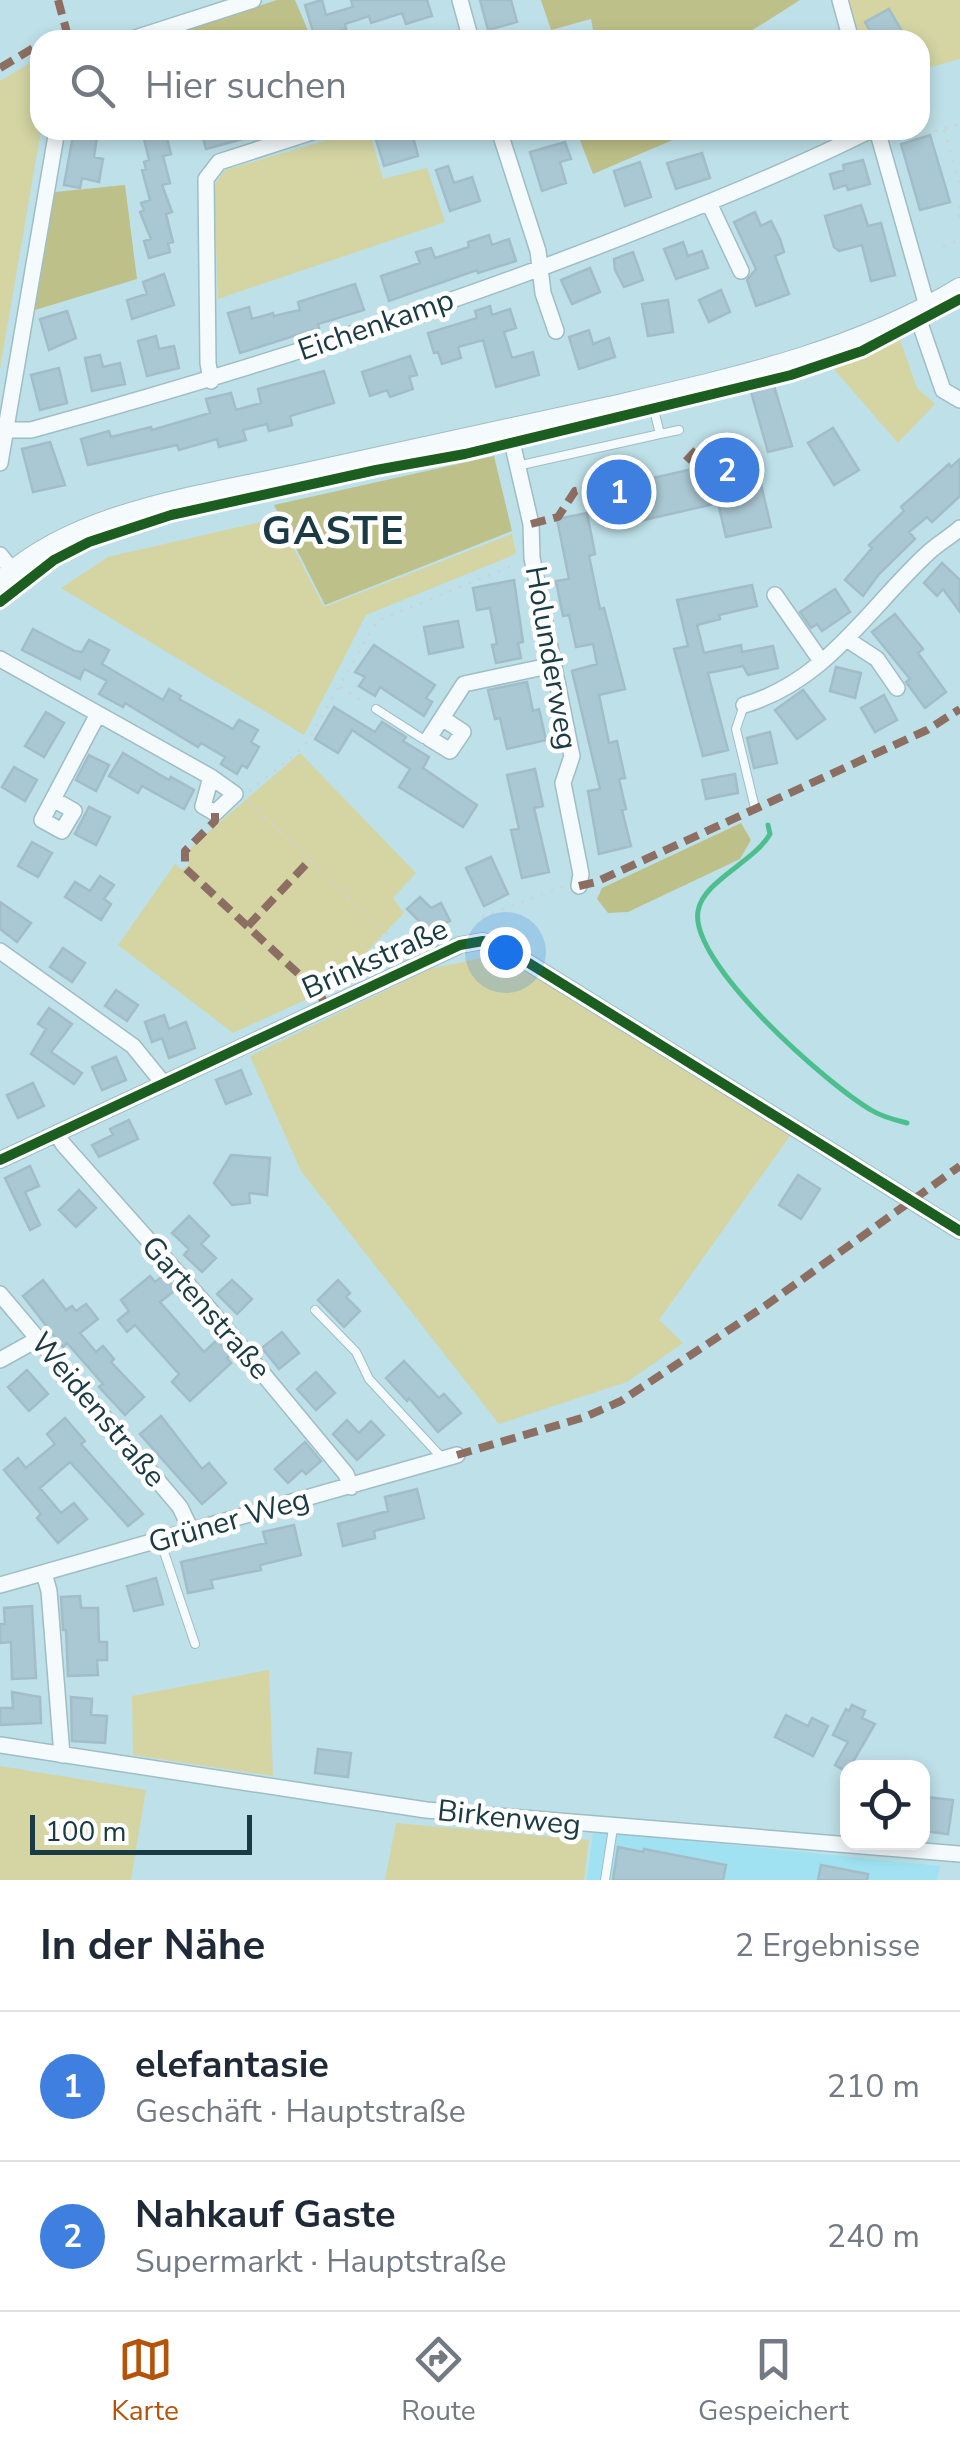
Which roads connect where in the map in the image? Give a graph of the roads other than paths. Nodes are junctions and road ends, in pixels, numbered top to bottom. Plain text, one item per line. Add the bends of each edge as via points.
1 (254, 0) edge
2 (460, 0) edge
3 (840, 0) edge
4 (160, 30) edge
5 (469, 30) edge
6 (849, 30) edge
7 (55, 140) edge
8 (287, 140) edge
9 (502, 140) edge
10 (865, 140) edge
11 (878, 140) edge
12 (709, 203) junction
13 (540, 270) junction
14 (740, 271) dead end
15 (960, 288) edge
16 (922, 309) junction
17 (556, 331) dead end
18 (212, 380) junction
19 (651, 397) junction
20 (960, 400) edge
21 (509, 429) junction
22 (6, 430) junction
23 (678, 430) dead end
24 (660, 434) junction
25 (0, 463) edge
26 (518, 466) junction
27 (956, 536) edge
28 (4, 569) edge
29 (775, 595) dead end
30 (848, 640) junction
31 (0, 659) edge
32 (821, 661) junction
33 (553, 666) junction
34 (897, 688) dead end
35 (744, 705) joint
36 (376, 709) road end
37 (98, 714) junction
38 (442, 718) junction
39 (429, 738) junction
40 (211, 777) dead end
41 (53, 798) dead end
42 (755, 808) dead end
43 (579, 886) road end
44 (0, 951) edge
45 (164, 1084) junction
46 (56, 1132) junction
47 (0, 1160) edge
48 (960, 1231) edge
49 (0, 1294) edge
50 (314, 1310) dead end
51 (38, 1340) junction
52 (0, 1360) edge
53 (450, 1458) joint
54 (351, 1487) junction
55 (190, 1530) junction
56 (160, 1540) junction
57 (44, 1573) junction
58 (0, 1584) edge
59 (195, 1644) dead end
60 (0, 1745) edge
61 (62, 1756) junction
62 (613, 1828) junction
63 (960, 1854) edge
64 (605, 1880) edge

1 - 4 street
2 - 5 street
3 - 6 street
7 - 22 street
8 - 18 street via 219,162 206,179
9 - 13 street
10 - 12 street, Eichenkamp
11 - 16 street
12 - 13 street, Eichenkamp
12 - 14 street
13 - 17 street
13 - 18 street, Eichenkamp
15 - 16 street
16 - 19 street via 786,364
16 - 20 street via 944,390
18 - 22 street, Eichenkamp via 31,430
19 - 21 street
19 - 24 lane
21 - 26 street, Holunderweg
21 - 28 street via 171,502 80,530
22 - 25 street
23 - 24 lane
24 - 26 lane
26 - 33 street, Holunderweg
27 - 30 street via 931,550
29 - 32 street
30 - 32 street
30 - 34 street via 878,659
31 - 37 street
32 - 35 street via 773,696
33 - 38 street via 464,684
33 - 43 street, Holunderweg via 572,756 562,782
35 - 42 lane via 736,728
36 - 39 lane
37 - 40 street
37 - 41 street
38 - 39 street
38 - 39 street via 463,732 450,752
44 - 45 street via 133,1046
45 - 46 street, Brinkstraße
45 - 48 street, Brinkstraße via 460,945 483,941 504,946
46 - 47 street, Brinkstraße
46 - 54 street, Gartenstraße
49 - 51 street, Weidenstraße
50 - 53 lane via 356,1352 369,1379
51 - 52 street
51 - 55 street, Weidenstraße via 180,1507
53 - 54 street, Grüner Weg
54 - 55 street, Grüner Weg
55 - 56 street, Grüner Weg
56 - 57 street, Grüner Weg
56 - 59 lane
57 - 58 street, Grüner Weg
57 - 61 street
60 - 61 street, Birkenweg
61 - 62 street, Birkenweg via 426,1810
62 - 63 street, Birkenweg
62 - 64 lane

